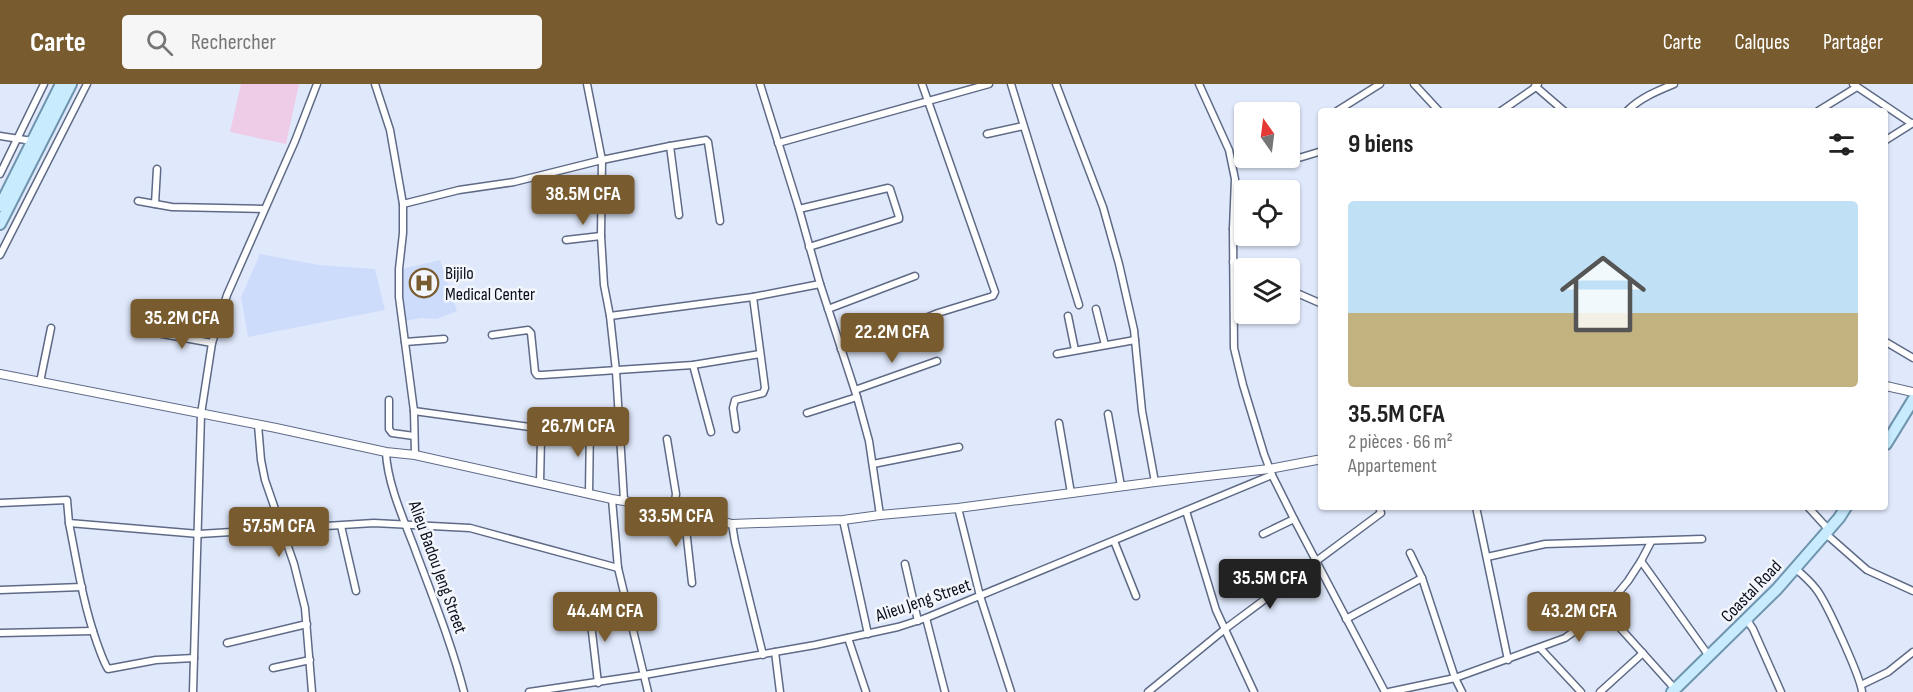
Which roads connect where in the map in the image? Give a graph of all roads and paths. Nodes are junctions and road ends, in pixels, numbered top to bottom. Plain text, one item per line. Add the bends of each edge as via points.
1 (44, 84) edge
2 (61, 84) edge
3 (71, 84) edge
4 (87, 84) edge
5 (317, 84) edge
6 (375, 84) edge
7 (587, 84) edge
8 (760, 84) edge
9 (922, 84) edge
10 (989, 84) edge
11 (1011, 84) edge
12 (1056, 84) edge
13 (1199, 84) edge
14 (1380, 84) edge
15 (1414, 84) edge
16 (1674, 84) edge
17 (1536, 85) edge
18 (1855, 85) edge
19 (927, 101) junction
20 (1342, 108) edge
21 (1436, 108) edge
22 (1506, 108) edge
23 (1561, 108) edge
24 (1631, 108) edge
25 (1822, 108) edge
26 (1912, 123) edge
27 (1023, 126) junction
28 (987, 134) dead end
29 (0, 136) edge
30 (17, 139) junction
31 (1888, 139) edge
32 (32, 141) junction
33 (778, 143) junction
34 (670, 146) junction
35 (1318, 152) edge
36 (1300, 158) edge
37 (602, 160) junction
38 (157, 169) dead end
39 (0, 174) edge
40 (138, 201) dead end
41 (155, 204) junction
42 (403, 204) junction
43 (0, 206) edge
44 (799, 208) junction
45 (264, 209) junction
46 (679, 215) dead end
47 (720, 221) dead end
48 (0, 224) edge
49 (1233, 229) joint
50 (601, 236) junction
51 (566, 240) dead end
52 (810, 247) junction
53 (0, 255) edge
54 (1233, 262) joint
55 (915, 276) dead end
56 (820, 284) junction
57 (1300, 294) edge
58 (753, 297) junction
59 (1318, 302) edge
60 (1079, 305) dead end
61 (828, 309) junction
62 (1096, 309) dead end
63 (610, 315) junction
64 (1068, 316) dead end
65 (51, 328) dead end
66 (157, 333) dead end
67 (492, 335) dead end
68 (444, 339) dead end
69 (1135, 340) junction
70 (405, 342) junction
71 (212, 343) junction
72 (1888, 343) edge
73 (1105, 345) junction
74 (840, 349) junction
75 (1075, 350) junction
76 (760, 354) junction
77 (1057, 354) dead end
78 (1913, 358) edge
79 (937, 361) dead end
80 (693, 365) junction
81 (616, 371) junction
82 (0, 374) edge
83 (40, 382) junction
84 (1888, 386) edge
85 (1913, 392) edge
86 (856, 394) junction
87 (389, 400) dead end
88 (1913, 400) edge
89 (414, 411) junction
90 (807, 413) dead end
91 (201, 414) junction
92 (1108, 414) dead end
93 (590, 423) dead end
94 (1059, 423) dead end
95 (258, 425) junction
96 (736, 429) dead end
97 (711, 432) dead end
98 (414, 436) junction
99 (667, 439) dead end
100 (1888, 441) edge
101 (959, 447) dead end
102 (386, 452) junction
103 (414, 455) junction
104 (1318, 460) edge
105 (873, 464) junction
106 (1270, 472) junction
107 (1155, 482) junction
108 (540, 483) junction
109 (1121, 486) junction
110 (1071, 493) junction
111 (589, 494) junction
112 (612, 498) junction
113 (624, 500) junction
114 (0, 503) edge
115 (671, 508) junction
116 (958, 508) junction
117 (1380, 510) edge
118 (1477, 510) edge
119 (1810, 510) edge
120 (1844, 510) edge
121 (684, 511) junction
122 (1186, 511) junction
123 (880, 515) junction
124 (1294, 519) junction
125 (843, 520) junction
126 (69, 523) junction
127 (732, 524) junction
128 (406, 525) junction
129 (341, 526) junction
130 (282, 530) junction
131 (1827, 532) junction
132 (199, 534) junction
133 (1263, 534) dead end
134 (1702, 539) dead end
135 (1114, 541) junction
136 (1651, 542) junction
137 (1410, 553) dead end
138 (1487, 557) junction
139 (1316, 561) junction
140 (1641, 561) junction
141 (905, 564) dead end
142 (618, 568) junction
143 (1796, 569) junction
144 (1422, 578) junction
145 (692, 583) dead end
146 (82, 587) junction
147 (0, 590) edge
148 (356, 591) dead end
149 (1913, 591) edge
150 (980, 596) junction
151 (1136, 596) dead end
152 (587, 608) dead end
153 (1604, 610) junction
154 (926, 618) junction
155 (1346, 619) junction
156 (1747, 620) junction
157 (918, 621) junction
158 (307, 624) junction
159 (1225, 630) junction
160 (93, 631) junction
161 (0, 633) edge
162 (868, 634) junction
163 (848, 638) junction
164 (227, 643) dead end
165 (1540, 648) junction
166 (775, 652) junction
167 (1642, 653) junction
168 (1913, 653) edge
169 (763, 655) junction
170 (1709, 656) junction
171 (194, 658) junction
172 (310, 660) junction
173 (1508, 660) junction
174 (273, 668) dead end
175 (644, 675) junction
176 (1455, 678) junction
177 (598, 682) junction
178 (1862, 688) edge
179 (1674, 690) edge
180 (193, 692) edge
181 (312, 692) edge
182 (464, 692) edge
183 (530, 692) edge
184 (648, 692) edge
185 (780, 692) edge
186 (866, 692) edge
187 (945, 692) edge
188 (1011, 692) edge
189 (1148, 692) edge
190 (1254, 692) edge
191 (1387, 692) edge
192 (1462, 692) edge
193 (1581, 692) edge
194 (1600, 692) edge
195 (1781, 692) edge

1 - 30 street
2 - 32 main road
3 - 48 main road
4 - 53 street
5 - 45 street
6 - 42 street via 390,130
7 - 37 street
8 - 33 street
9 - 19 street
10 - 19 street
11 - 27 street
12 - 69 street via 1103,207
13 - 49 street via 1228,150 1235,179
14 - 20 street
15 - 21 street
16 - 24 street
17 - 22 street
17 - 23 street
18 - 25 street
18 - 26 street
19 - 33 street
19 - 74 street via 995,292 993,296
26 - 31 street
27 - 28 street
27 - 60 street
29 - 30 street
30 - 32 street
30 - 39 street
32 - 43 main road
33 - 44 street
34 - 37 street
34 - 46 street
34 - 47 street via 702,139 708,142
35 - 36 street
37 - 42 street
37 - 50 street
38 - 41 street
40 - 41 street
41 - 45 street
42 - 70 street via 399,297
44 - 52 street
44 - 52 street via 888,188 899,217
45 - 71 street via 227,295
49 - 54 street
50 - 51 street
50 - 63 street
52 - 56 street
54 - 106 street via 1234,348
55 - 61 street
56 - 58 street
56 - 61 street
57 - 59 street
58 - 63 street
58 - 76 street
61 - 74 street
62 - 73 street
63 - 81 street
64 - 75 street
65 - 83 street
66 - 71 street
67 - 81 street via 528,330 537,375
68 - 70 street
69 - 73 street
69 - 107 street
70 - 89 street
71 - 91 street
72 - 78 street
73 - 75 street
74 - 86 street
75 - 77 street
76 - 80 street
76 - 96 street via 765,388 763,393 735,400
79 - 86 street
80 - 81 street
80 - 97 street
81 - 113 street
82 - 83 street
83 - 91 street
84 - 85 street
86 - 90 street
86 - 105 street
87 - 98 street via 389,429 392,433
88 - 100 main road
89 - 98 street
89 - 108 street via 537,428 541,438
91 - 95 street
91 - 132 street
92 - 109 street
93 - 111 street
94 - 110 street
95 - 102 street
95 - 130 street via 265,480
98 - 103 street
99 - 115 street via 676,494
101 - 105 street
102 - 103 street
102 - 128 street, Alieu Badou Jeng Street
103 - 108 street
104 - 106 street
105 - 123 street
106 - 107 street
106 - 122 street, Alieu Jeng Street
106 - 124 street
107 - 109 street
108 - 111 street
109 - 110 street
110 - 116 street
111 - 112 street
112 - 113 street
112 - 142 street
113 - 115 street
114 - 126 street via 67,500
115 - 121 street
116 - 123 street
116 - 150 street
117 - 139 street
118 - 138 street
119 - 131 street
120 - 131 main road, Coastal Road
121 - 127 street
121 - 145 street
122 - 135 street, Alieu Jeng Street
122 - 159 street
123 - 125 street
124 - 133 street
124 - 139 street
125 - 127 street
125 - 162 street
126 - 132 street
126 - 146 street
127 - 169 street
128 - 129 street
128 - 142 street via 470,528
128 - 182 street, Alieu Badou Jeng Street via 456,657
129 - 130 street
129 - 148 street
130 - 132 street
130 - 158 street
131 - 143 main road, Coastal Road
131 - 149 street via 1867,570
132 - 171 street
134 - 136 street
135 - 150 street, Alieu Jeng Street
135 - 151 street
136 - 138 street via 1545,544
136 - 140 street
137 - 144 street
138 - 173 street
139 - 155 street
139 - 159 street
140 - 153 street
140 - 170 street
141 - 157 street
142 - 175 street
143 - 156 main road, Coastal Road
143 - 178 street via 1817,590
144 - 155 street
144 - 176 street
146 - 147 street
146 - 160 street
150 - 154 street, Alieu Jeng Street
150 - 188 street
152 - 177 street
153 - 165 street via 1565,638
153 - 167 street
154 - 157 street, Alieu Jeng Street
154 - 187 street
155 - 191 street
156 - 170 main road, Coastal Road
156 - 195 street
157 - 162 street, Alieu Jeng Street
158 - 164 street
158 - 172 street
159 - 189 street
159 - 190 street
160 - 161 street
160 - 171 street via 108,669
162 - 163 street, Alieu Jeng Street
163 - 166 street, Alieu Jeng Street
163 - 186 street
165 - 173 street
165 - 193 street
166 - 169 street, Alieu Jeng Street
166 - 185 street
167 - 179 street
167 - 194 street
168 - 178 street
169 - 175 street, Alieu Jeng Street
170 - 179 main road, Coastal Road
171 - 180 street
172 - 174 street
172 - 181 street
173 - 176 street
175 - 177 street, Alieu Jeng Street
175 - 184 street
176 - 191 street
176 - 192 street
177 - 183 street, Alieu Jeng Street

